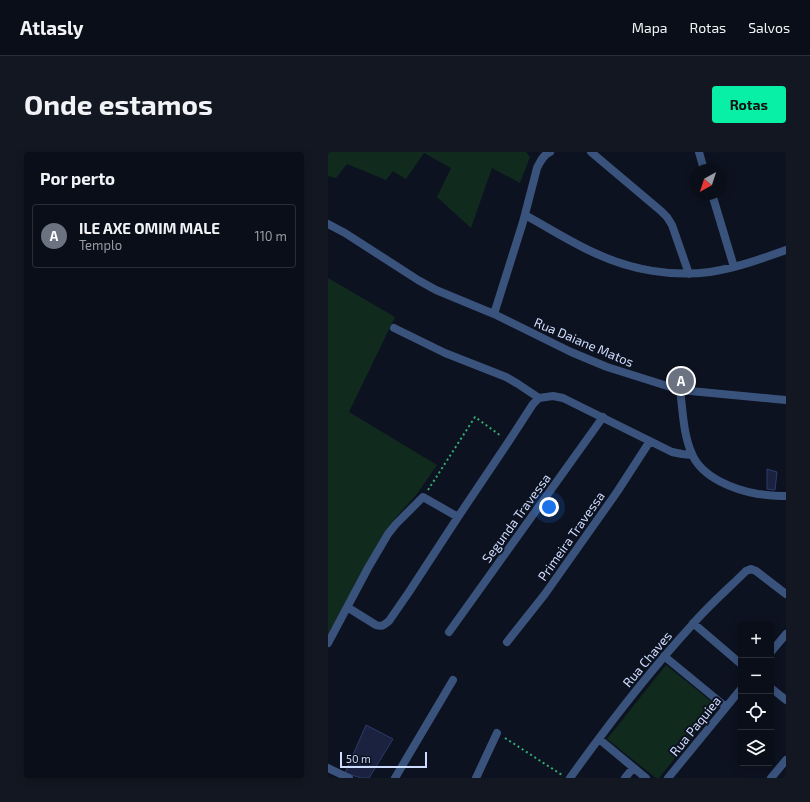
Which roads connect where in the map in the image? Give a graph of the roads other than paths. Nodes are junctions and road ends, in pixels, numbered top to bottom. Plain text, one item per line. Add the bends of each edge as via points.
1 (550, 152) edge
2 (591, 152) edge
3 (699, 152) edge
4 (702, 164) edge
5 (714, 200) edge
6 (525, 215) junction
7 (328, 224) edge
8 (786, 250) edge
9 (734, 267) junction
10 (689, 274) junction
11 (494, 314) junction
12 (394, 328) dead end
13 (680, 390) junction
14 (538, 399) junction
15 (786, 400) edge
16 (603, 417) junction
17 (650, 442) junction
18 (692, 455) junction
19 (786, 496) edge
20 (458, 517) junction
21 (786, 594) edge
22 (347, 607) junction
23 (693, 623) junction
24 (449, 632) dead end
25 (786, 634) edge
26 (507, 642) dead end
27 (328, 643) edge
28 (774, 648) edge
29 (664, 656) junction
30 (738, 661) edge
31 (453, 680) dead end
32 (774, 690) edge
33 (738, 693) edge
34 (786, 700) edge
35 (726, 707) junction
36 (497, 733) road end
37 (599, 739) junction
38 (786, 760) edge
39 (328, 768) edge
40 (633, 768) junction
41 (349, 778) edge
42 (395, 778) edge
43 (476, 778) edge
44 (570, 778) edge
45 (625, 778) edge
46 (646, 778) edge
47 (668, 778) edge
48 (771, 778) edge

1 - 6 street via 544,156 537,168
2 - 10 street via 667,217
3 - 4 street
5 - 9 street
6 - 10 street via 583,248 615,262 668,273
6 - 11 street
7 - 11 street, Rua Daiane Matos via 436,290
8 - 9 street
9 - 10 street
11 - 13 street, Rua Daiane Matos via 571,352
12 - 14 street via 445,353 506,377
13 - 15 street, Rua Daiane Matos
13 - 18 street via 686,434
14 - 16 street via 553,396 563,398
14 - 20 street
16 - 17 street
16 - 24 street, Segunda Travessa
17 - 18 street via 677,453
17 - 26 street, Primeira Travessa via 545,594
18 - 19 street via 707,473 730,486 760,494
20 - 22 street via 406,598 385,625 376,625
20 - 22 street via 423,497 388,534
21 - 23 street, Rua Chaves via 751,569
22 - 27 street
23 - 29 street, Rua Chaves
23 - 30 street
25 - 28 street
29 - 35 street
29 - 37 street, Rua Chaves
31 - 42 street
32 - 34 street
33 - 35 street, Rua Paquiea
35 - 47 street, Rua Paquiea
36 - 43 street
37 - 40 street
37 - 44 street, Rua Chaves
38 - 48 street
39 - 41 street
40 - 45 street
40 - 46 street

